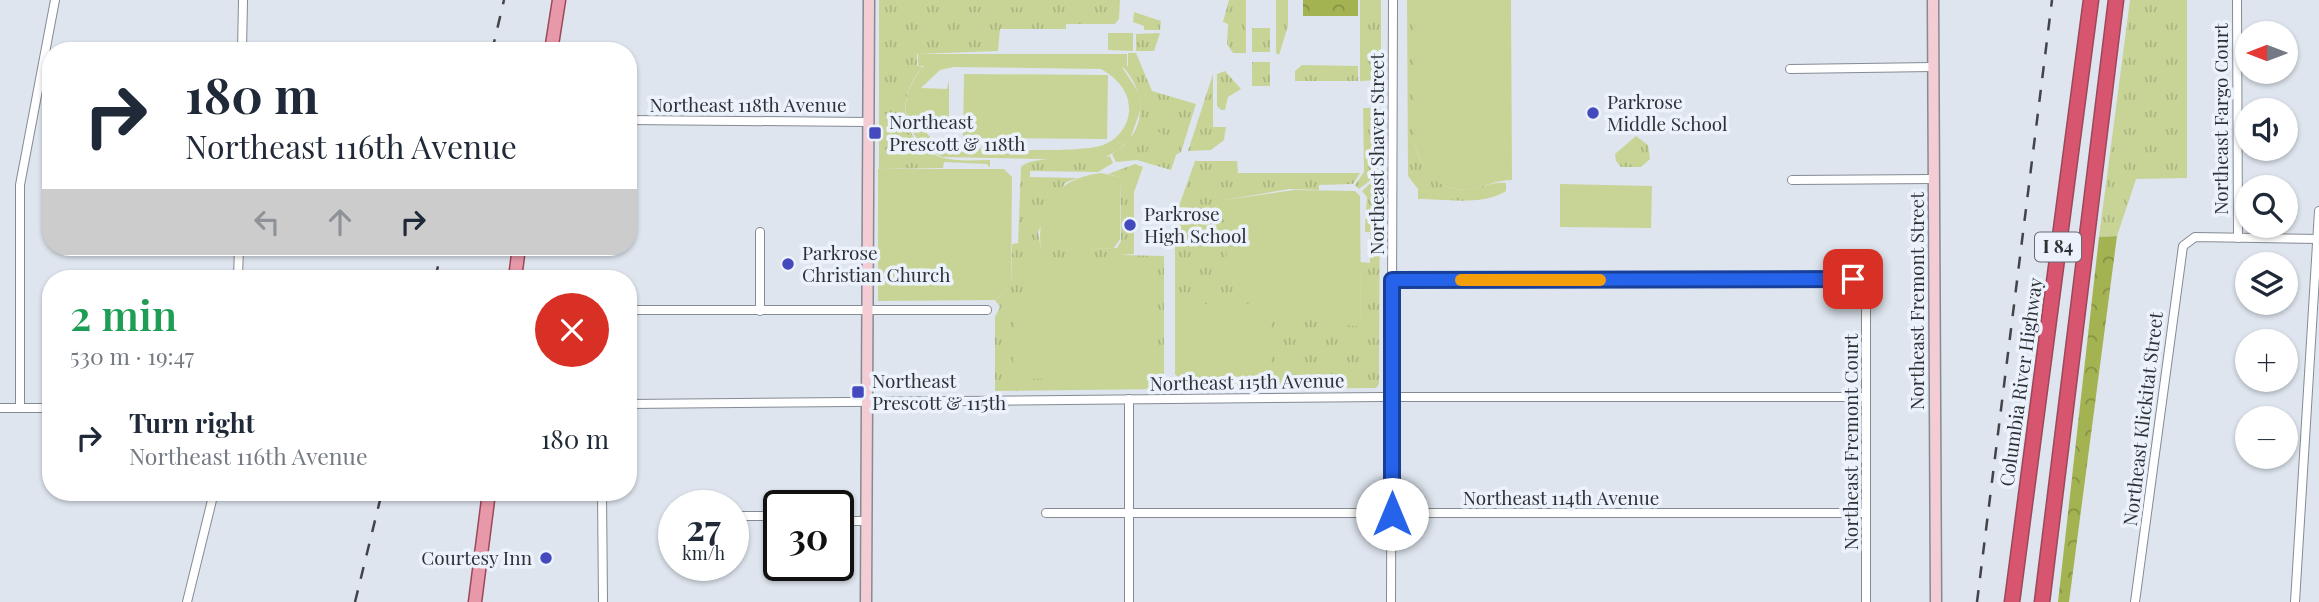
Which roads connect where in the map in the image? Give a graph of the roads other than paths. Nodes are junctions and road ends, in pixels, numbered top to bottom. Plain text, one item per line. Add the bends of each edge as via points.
1 (55, 0) edge
2 (243, 0) edge
3 (559, 0) edge
4 (869, 0) edge
5 (1393, 0) edge
6 (1933, 0) edge
7 (2091, 0) edge
8 (2116, 0) edge
9 (2237, 0) edge
10 (47, 42) edge
11 (243, 42) edge
12 (552, 42) edge
13 (1933, 67) junction
14 (42, 69) edge
15 (1790, 69) dead end
16 (637, 120) edge
17 (867, 121) junction
18 (2238, 175) edge
19 (1934, 179) junction
20 (1792, 180) dead end
21 (2319, 211) edge
22 (760, 232) dead end
23 (2235, 238) edge
24 (2238, 238) edge
25 (2317, 239) edge
26 (1392, 280) junction
27 (867, 309) junction
28 (637, 310) edge
29 (987, 310) dead end
30 (760, 311) junction
31 (1393, 397) junction
32 (1866, 397) junction
33 (1129, 400) junction
34 (867, 402) junction
35 (637, 404) edge
36 (0, 408) edge
37 (20, 408) junction
38 (42, 408) edge
39 (212, 501) edge
40 (488, 501) edge
41 (602, 501) edge
42 (1046, 513) dead end
43 (1129, 513) junction
44 (1867, 513) junction
45 (1392, 514) junction
46 (854, 521) edge
47 (866, 521) junction
48 (187, 602) edge
49 (475, 602) edge
50 (603, 602) edge
51 (866, 602) edge
52 (1129, 602) edge
53 (1391, 602) edge
54 (1867, 602) edge
55 (1936, 602) edge
56 (2012, 602) edge
57 (2042, 602) edge
58 (2135, 602) edge
59 (2295, 602) edge

1 - 10 street
2 - 11 street
3 - 12 main road
4 - 17 street
5 - 26 street, Northeast Shaver Street
6 - 13 street, Northeast Fremont Street
7 - 56 highway, Columbia River Highway / I 84
8 - 57 highway, I 84
9 - 18 street, Northeast Fargo Court
13 - 15 street
13 - 19 street, Northeast Fremont Street
14 - 37 street via 20,186
16 - 17 street, Northeast 118th Avenue
17 - 27 street
19 - 20 street
19 - 55 street, Northeast Fremont Street
21 - 25 street
22 - 30 street
23 - 58 street, Northeast Klickitat Street via 2195,237 2186,241 2181,252
24 - 25 street
25 - 59 street
26 - 31 street, Northeast Shaver Street
26 - 32 street, Northeast Fremont Court via 1853,279 1862,282 1866,291
27 - 29 street
27 - 30 street
27 - 34 street
28 - 30 street
31 - 32 street, Northeast 115th Avenue
31 - 33 street, Northeast 115th Avenue
31 - 45 street, Northeast Shaver Street
32 - 44 street, Northeast Fremont Court
33 - 34 street, Northeast 115th Avenue
33 - 43 street
34 - 35 street, Northeast 115th Avenue
34 - 47 street
36 - 37 street
37 - 38 street
39 - 48 street
40 - 49 main road
41 - 50 street
42 - 43 street, Northeast 114th Avenue
43 - 45 street, Northeast 114th Avenue
43 - 52 street
44 - 45 street, Northeast 114th Avenue
44 - 54 street, Northeast Fremont Court
45 - 53 street, Northeast Shaver Street
46 - 47 street
47 - 51 street

